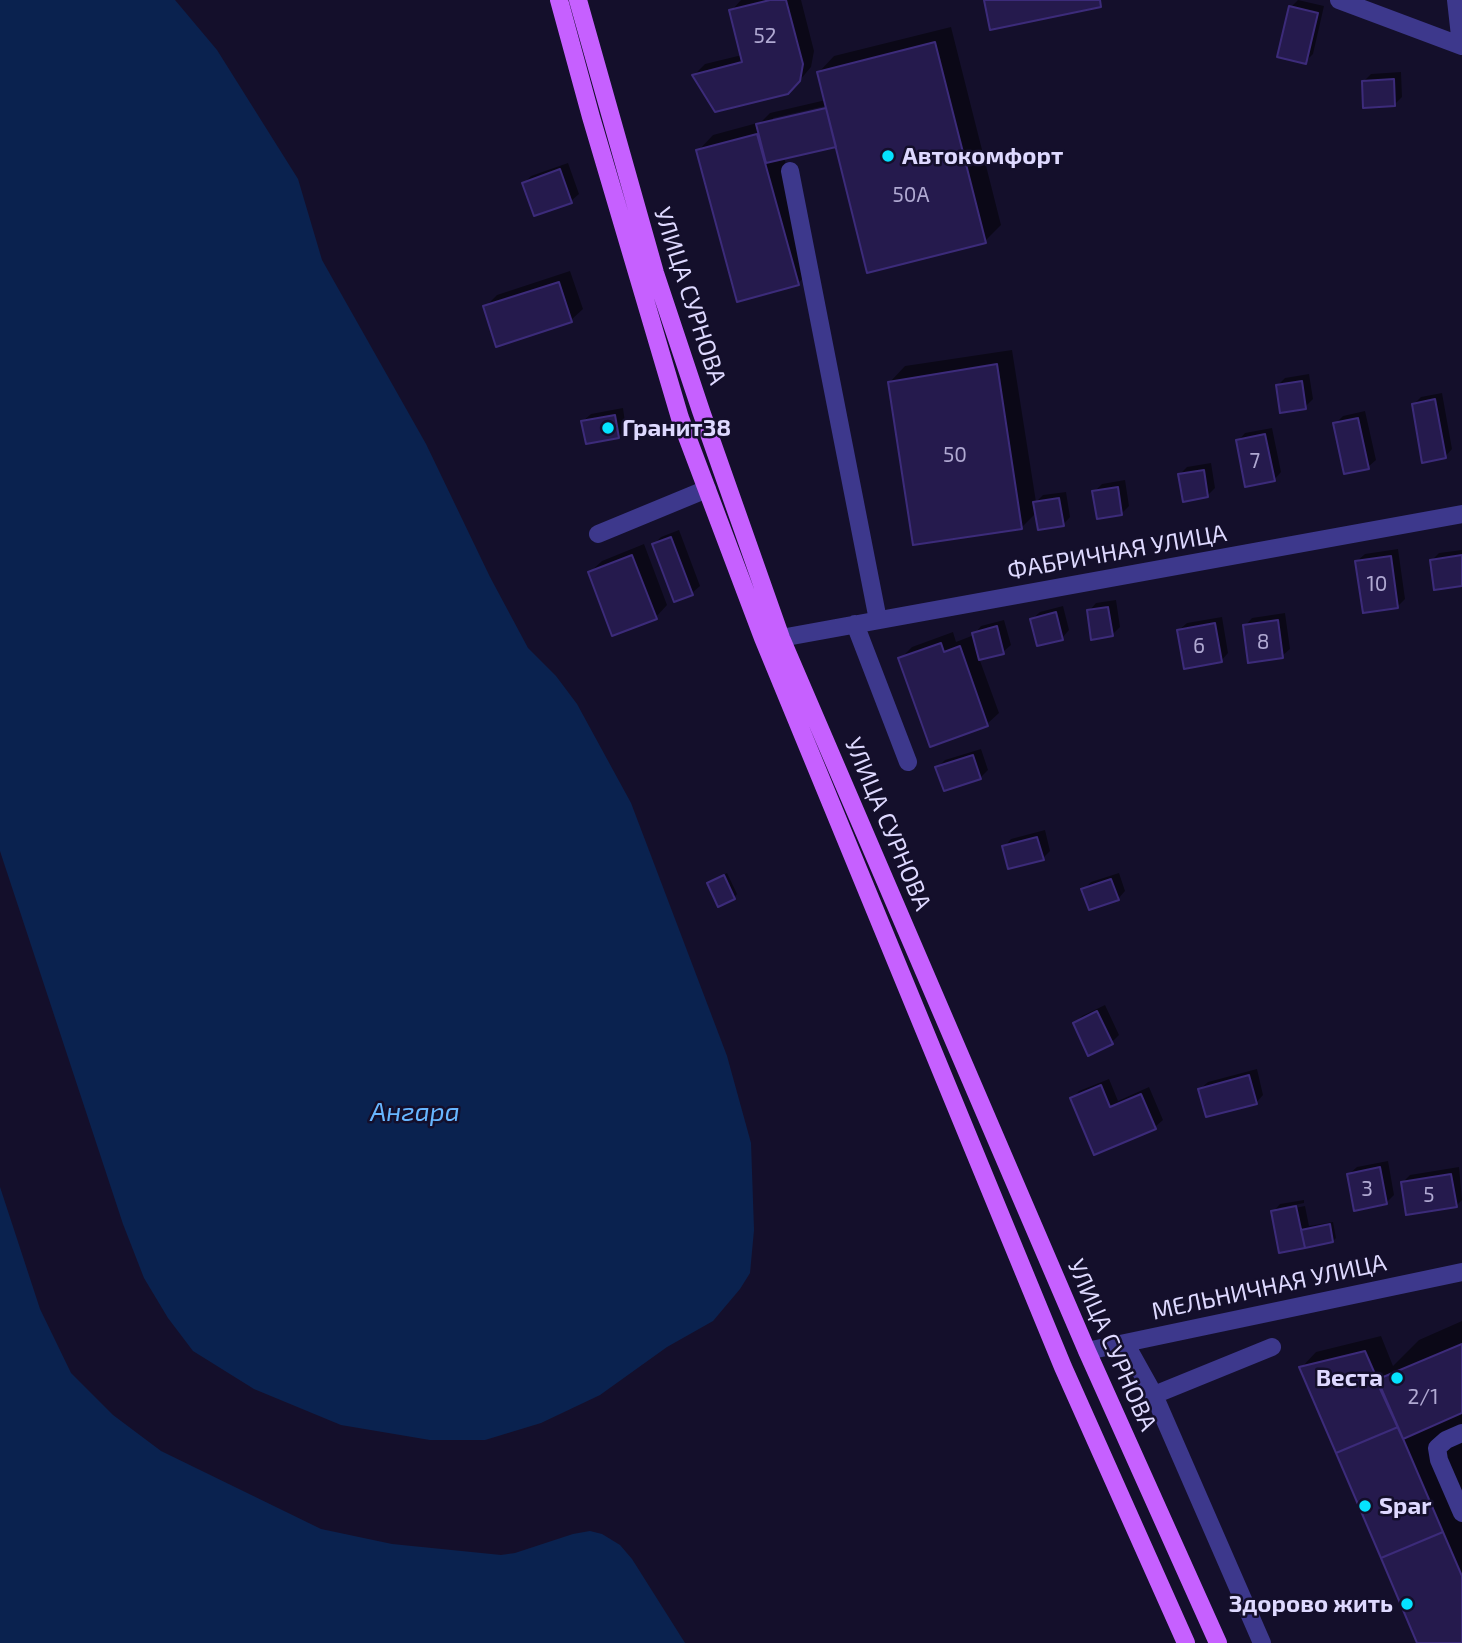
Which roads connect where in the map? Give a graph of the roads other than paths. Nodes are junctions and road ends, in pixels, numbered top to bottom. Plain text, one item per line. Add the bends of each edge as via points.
1 (559, 0) edge
2 (578, 0) edge
3 (1339, 0) edge
4 (1456, 0) edge
5 (1462, 46) edge
6 (790, 171) dead end
7 (707, 489) junction
8 (1462, 514) edge
9 (598, 534) dead end
10 (878, 620) junction
11 (855, 624) junction
12 (781, 638) junction
13 (908, 762) dead end
14 (1462, 1272) edge
15 (1125, 1343) junction
16 (1272, 1347) dead end
17 (1087, 1351) junction
18 (1154, 1395) junction
19 (1462, 1433) edge
20 (1462, 1513) edge
21 (1186, 1643) edge
22 (1218, 1643) edge
23 (1262, 1643) edge

1 - 7 main road, УЛИЦА СУРНОВА via 680,418
2 - 12 main road, УЛИЦА СУРНОВА via 655,273
3 - 5 street
4 - 5 street
6 - 10 street
7 - 9 street
7 - 21 main road, УЛИЦА СУРНОВА via 763,638 1063,1367
8 - 10 street, ФАБРИЧНАЯ УЛИЦА
10 - 11 street, ФАБРИЧНАЯ УЛИЦА
11 - 12 street, ФАБРИЧНАЯ УЛИЦА
11 - 13 street
12 - 17 main road, УЛИЦА СУРНОВА
14 - 15 street, МЕЛЬНИЧНАЯ УЛИЦА
15 - 17 street, МЕЛЬНИЧНАЯ УЛИЦА
15 - 18 street
16 - 18 street
17 - 22 main road, УЛИЦА СУРНОВА
18 - 23 street
19 - 20 street via 1437,1448

